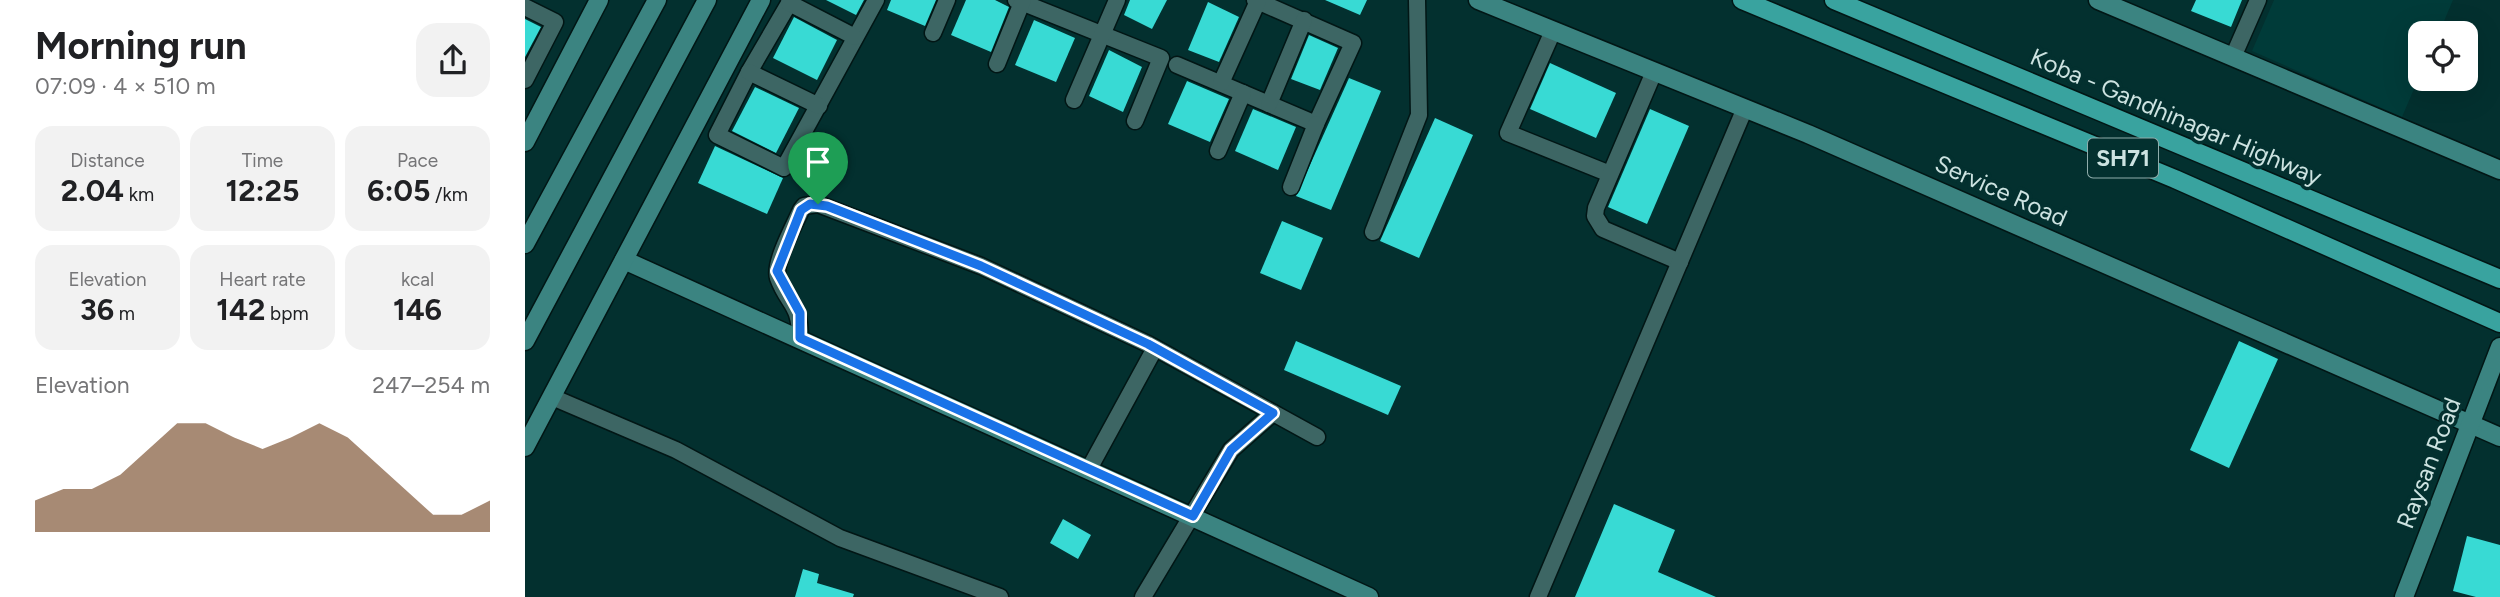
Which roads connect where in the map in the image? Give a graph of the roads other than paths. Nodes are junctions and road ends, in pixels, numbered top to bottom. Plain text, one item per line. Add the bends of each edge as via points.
1 (599, 0) edge
2 (657, 0) edge
3 (707, 0) edge
4 (761, 0) edge
5 (876, 0) edge
6 (947, 0) edge
7 (1117, 0) edge
8 (1417, 0) edge
9 (1478, 0) edge
10 (1742, 0) edge
11 (1834, 0) edge
12 (2098, 0) edge
13 (2259, 0) edge
14 (1020, 1) edge
15 (1256, 1) edge
16 (790, 2) edge
17 (525, 7) edge
18 (1304, 20) junction
19 (1553, 31) junction
20 (933, 33) dead end
21 (1101, 33) junction
22 (855, 37) junction
23 (2233, 57) junction
24 (997, 64) dead end
25 (1177, 65) dead end
26 (749, 72) junction
27 (1654, 72) junction
28 (525, 80) edge
29 (1221, 83) junction
30 (1243, 93) junction
31 (1074, 100) dead end
32 (1269, 104) junction
33 (819, 106) junction
34 (1745, 108) junction
35 (1135, 121) dead end
36 (1316, 124) junction
37 (528, 130) edge
38 (1218, 151) dead end
39 (2500, 170) edge
40 (1610, 174) junction
41 (1291, 187) dead end
42 (1373, 232) dead end
43 (525, 244) edge
44 (624, 260) junction
45 (1680, 262) junction
46 (2500, 279) edge
47 (2500, 323) edge
48 (800, 338) junction
49 (525, 341) edge
50 (2500, 347) edge
51 (1155, 348) junction
52 (552, 397) junction
53 (1273, 413) junction
54 (2470, 424) junction
55 (1317, 437) dead end
56 (2500, 437) edge
57 (525, 447) edge
58 (1089, 469) junction
59 (1193, 516) junction
60 (1000, 597) edge
61 (1143, 597) edge
62 (1369, 597) edge
63 (1538, 597) edge
64 (2404, 597) edge

1 - 37 street
2 - 43 street
3 - 49 street
4 - 44 street
5 - 22 street
6 - 20 street
7 - 21 street
8 - 42 street via 1419,115
9 - 19 street, Service Road
10 - 47 main road, SH71 via 2175,179
11 - 46 main road, Koba - Gandhinagar Highway / SH71
12 - 23 street
13 - 23 street
14 - 21 street
14 - 24 street
15 - 18 street
15 - 29 street
16 - 22 street
16 - 26 street
17 - 28 street via 555,22
18 - 32 street
18 - 36 street via 1353,43
19 - 27 street, Service Road
19 - 40 street via 1508,133
21 - 31 street
21 - 35 street via 1161,58
22 - 33 street
23 - 39 street
25 - 29 street
26 - 33 street
26 - 33 street via 717,135 784,168
27 - 34 street, Service Road
27 - 40 street
29 - 30 street
30 - 32 street
30 - 38 street
32 - 36 street
34 - 45 street
34 - 54 street, Service Road
36 - 41 street
40 - 45 street via 1596,208 1598,223
44 - 48 street
44 - 52 street
45 - 63 street
48 - 51 street via 800,313 778,278 778,265 801,210 818,204 981,266
48 - 58 street
50 - 54 street, Raysan Road
51 - 53 street
51 - 58 street
52 - 57 street
52 - 60 street via 676,450 840,538
53 - 55 street
53 - 59 street via 1231,450
54 - 56 street, Service Road
54 - 64 street, Raysan Road
58 - 59 street
59 - 61 street
59 - 62 street

